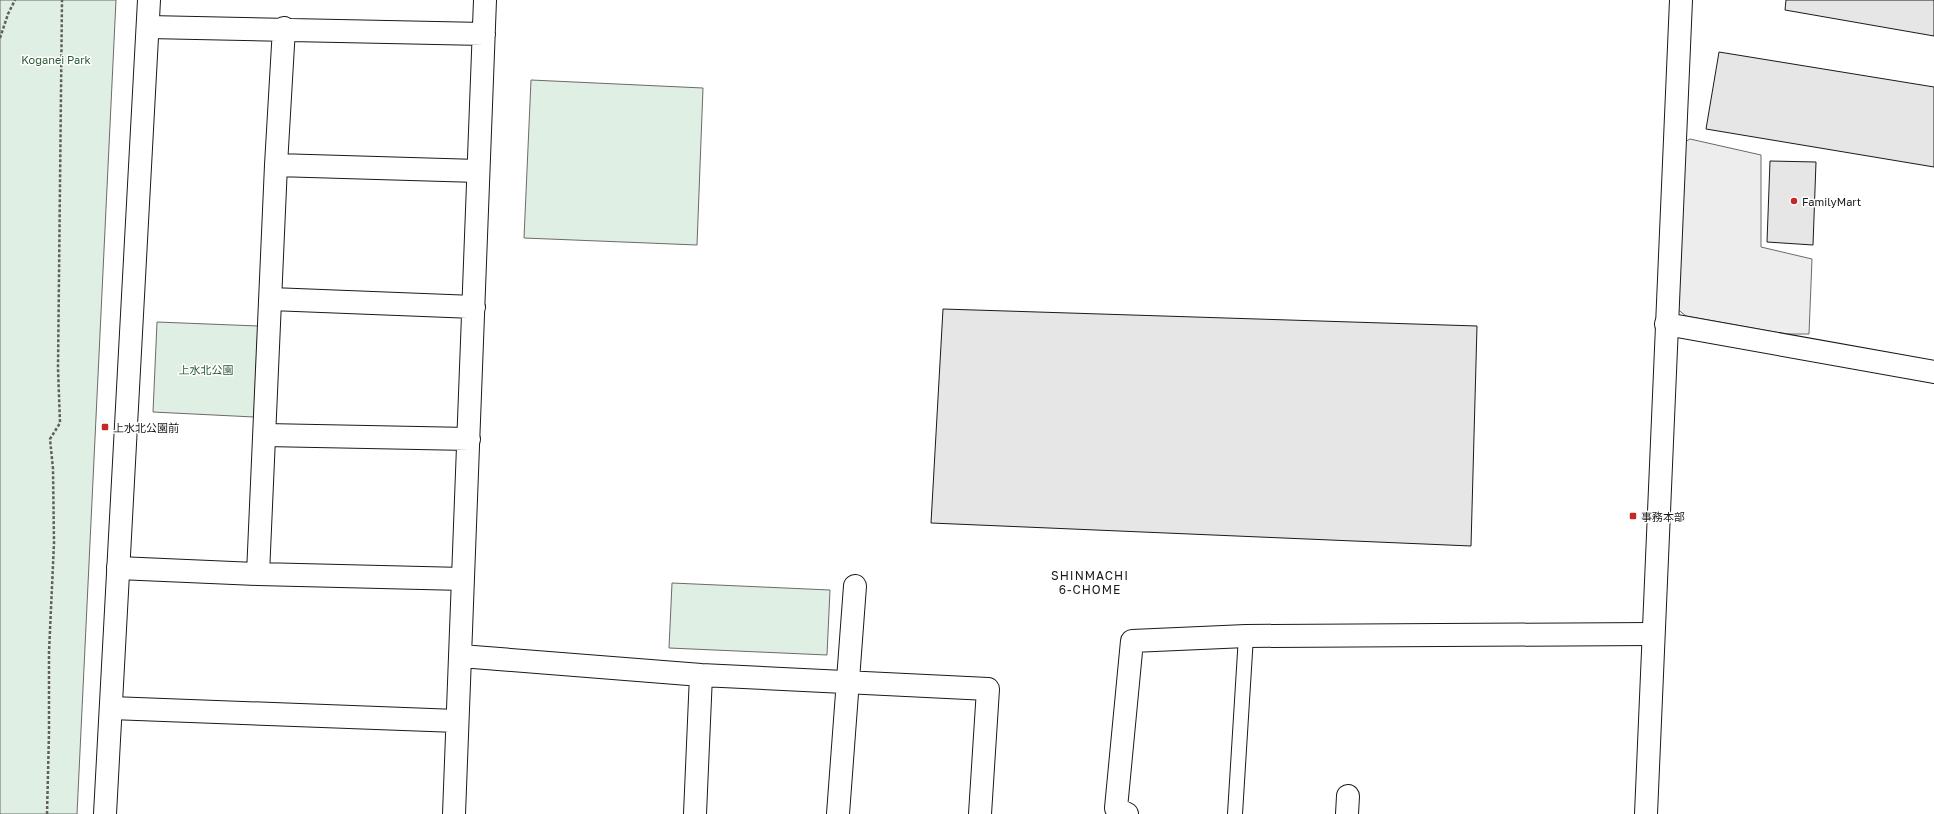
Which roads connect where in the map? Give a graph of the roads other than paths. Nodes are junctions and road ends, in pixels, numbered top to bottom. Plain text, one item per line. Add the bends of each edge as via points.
1 (149, 0) edge
2 (485, 0) edge
3 (1681, 0) edge
4 (148, 26) junction
5 (284, 28) junction
6 (484, 34) junction
7 (276, 165) junction
8 (478, 171) junction
9 (271, 299) junction
10 (474, 307) junction
11 (1666, 324) junction
12 (1934, 372) edge
13 (265, 435) junction
14 (469, 439) junction
15 (118, 568) junction
16 (258, 574) junction
17 (463, 579) junction
18 (855, 586) dead end
19 (1653, 634) junction
20 (1246, 636) junction
21 (460, 656) junction
22 (701, 675) junction
23 (848, 683) junction
24 (111, 708) junction
25 (457, 721) junction
26 (105, 814) edge
27 (454, 814) edge
28 (695, 814) edge
29 (838, 814) edge
30 (980, 814) edge
31 (1127, 814) edge
32 (1235, 814) edge
33 (1646, 814) edge

1 - 4 street
2 - 6 street
3 - 11 street
4 - 5 street
4 - 15 street
5 - 6 street
5 - 7 street
6 - 8 street
7 - 8 street
7 - 9 street
8 - 10 street
9 - 10 street
9 - 13 street
10 - 14 street
11 - 12 street
11 - 19 street
13 - 14 street
13 - 16 street
14 - 17 street
15 - 16 street
15 - 24 street
16 - 17 street
17 - 21 street
18 - 23 street
19 - 20 street
19 - 33 street
20 - 31 street via 1132,641 1116,808
20 - 32 lane
21 - 22 street
21 - 25 street
22 - 23 street
22 - 28 street
23 - 29 street
23 - 30 street via 988,689
24 - 25 street
24 - 26 street
25 - 27 street

